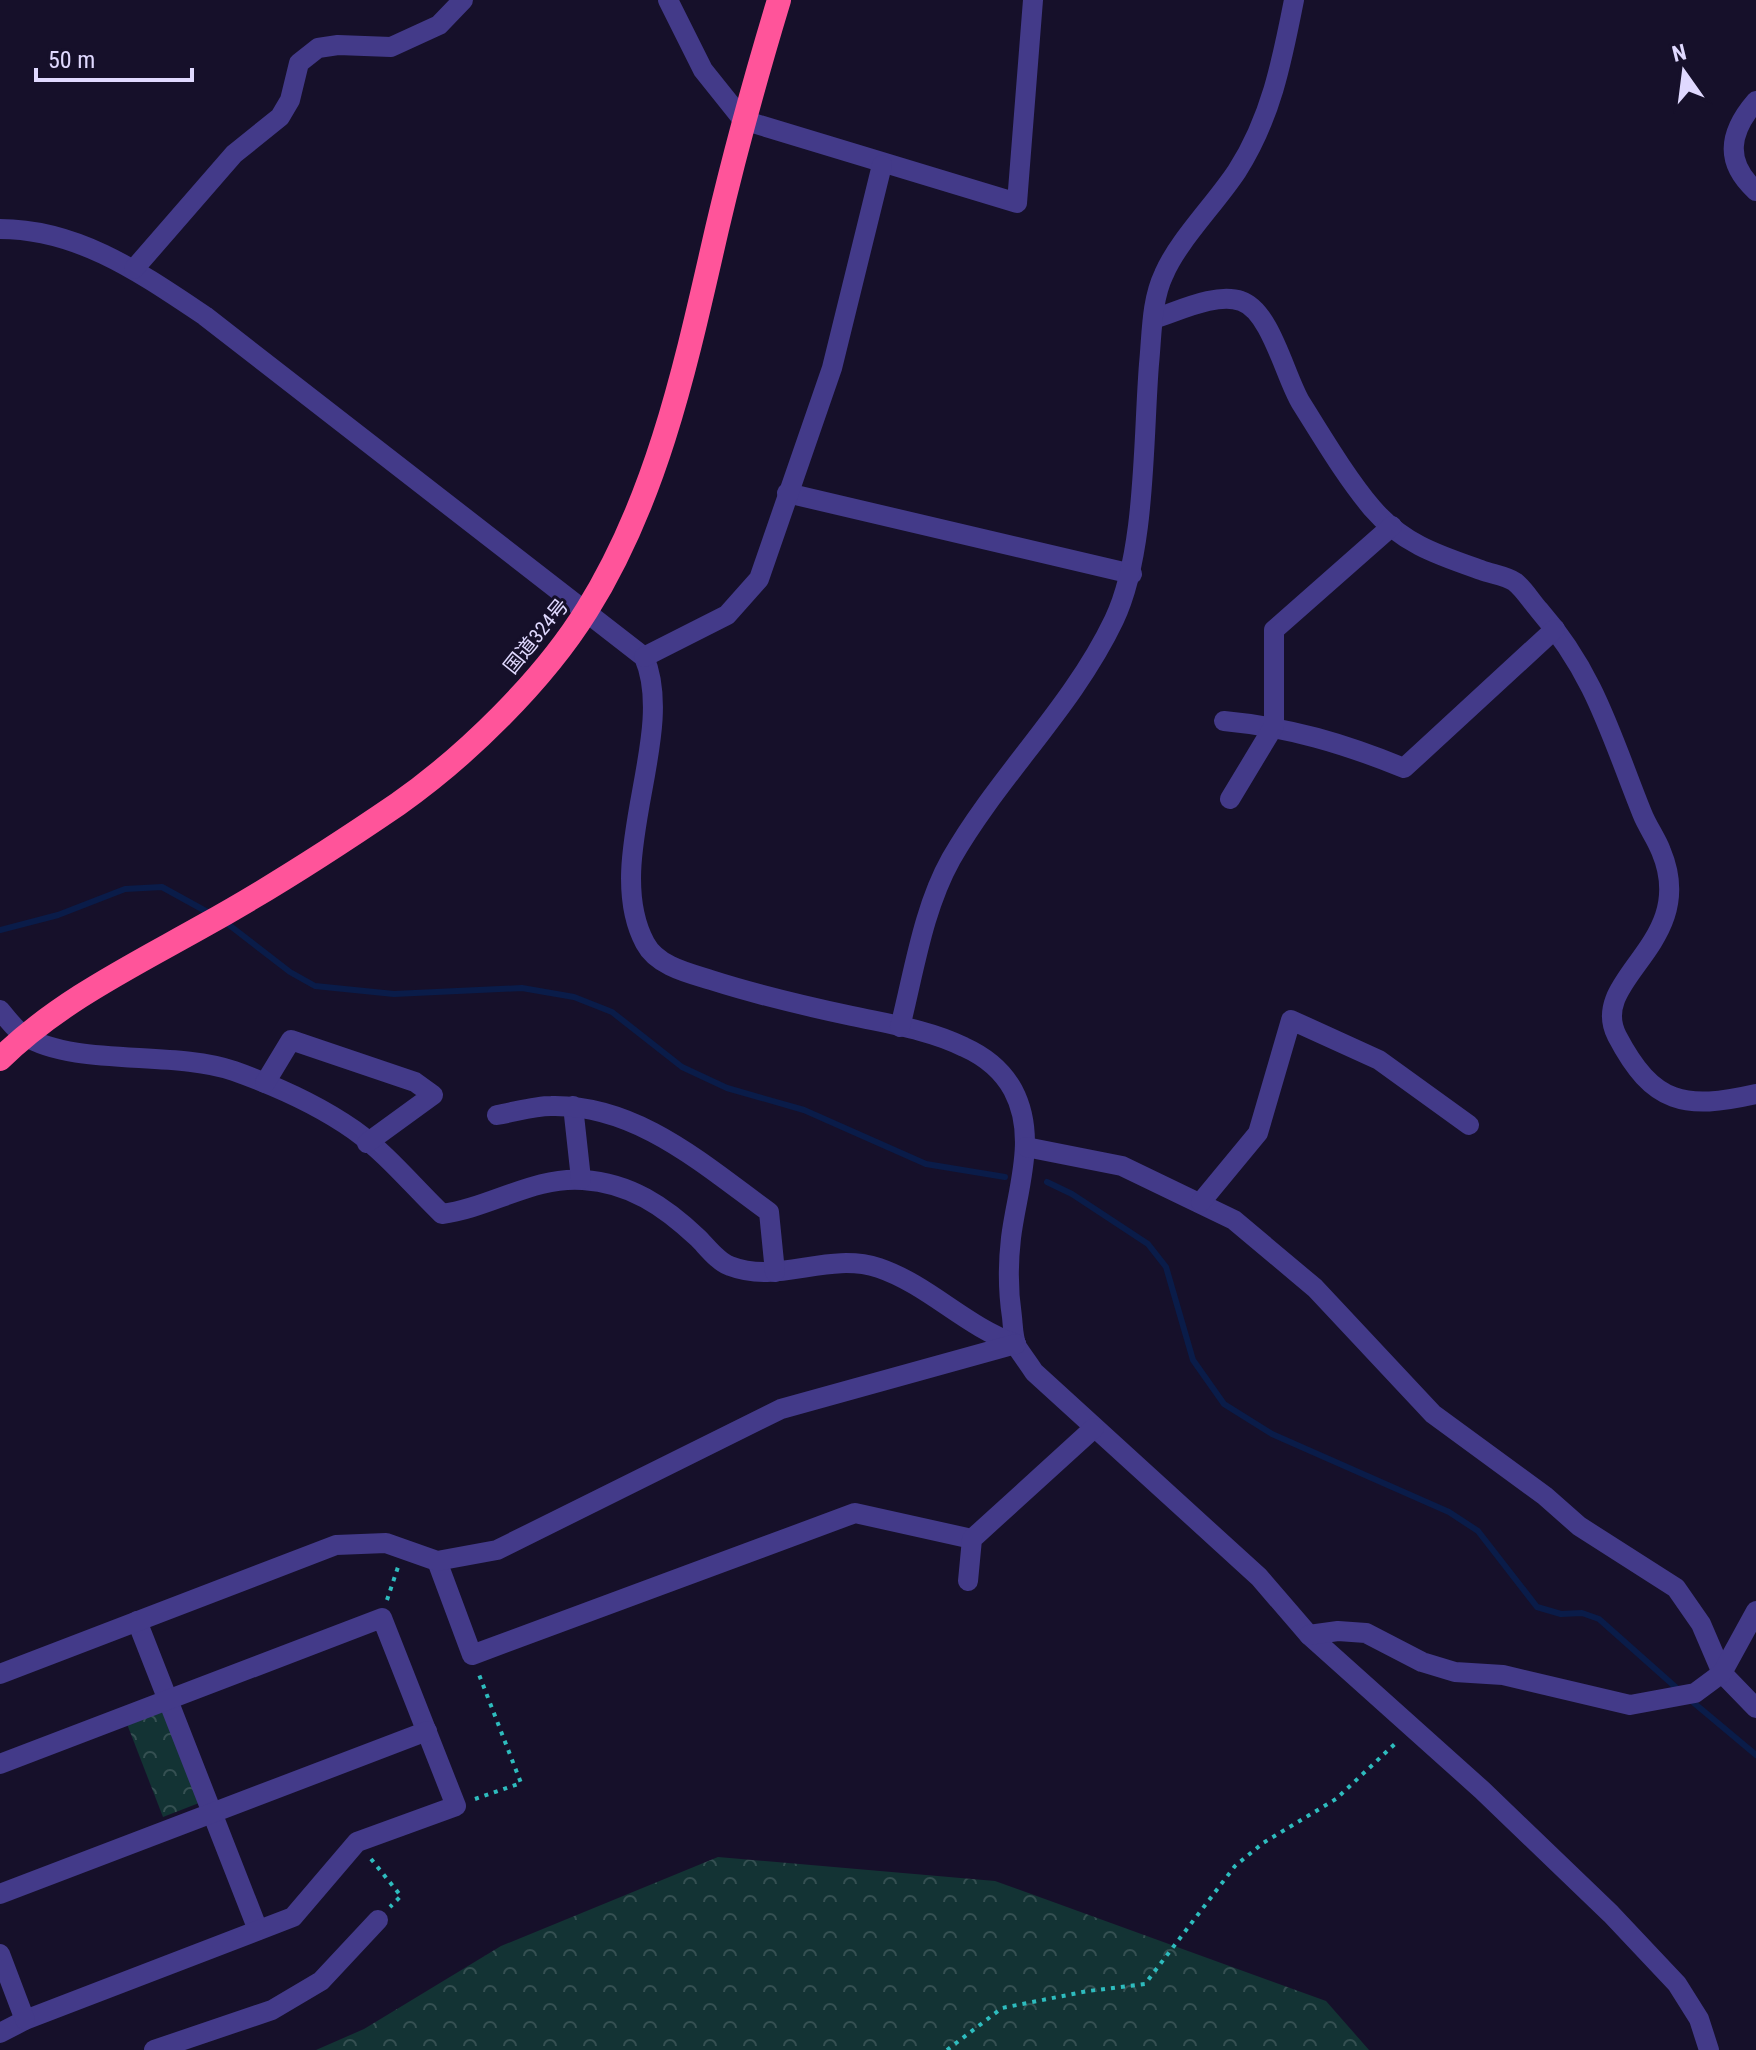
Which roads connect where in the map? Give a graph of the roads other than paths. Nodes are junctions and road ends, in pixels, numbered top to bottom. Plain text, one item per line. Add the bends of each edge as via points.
1 (463, 0) edge
2 (668, 0) edge
3 (779, 0) edge
4 (1033, 0) edge
5 (1294, 0) edge
6 (1756, 101) edge
7 (743, 120) junction
8 (882, 165) junction
9 (1756, 191) edge
10 (0, 229) edge
11 (134, 269) junction
12 (1153, 319) junction
13 (787, 493) junction
14 (1392, 526) junction
15 (1132, 574) junction
16 (586, 612) junction
17 (1555, 629) junction
18 (644, 657) junction
19 (1224, 721) dead end
20 (1274, 726) junction
21 (1230, 799) dead end
22 (0, 1010) edge
23 (900, 1027) junction
24 (24, 1036) junction
25 (0, 1059) edge
26 (265, 1083) junction
27 (1756, 1094) edge
28 (573, 1106) junction
29 (497, 1115) dead end
30 (1469, 1125) dead end
31 (367, 1143) junction
32 (1026, 1147) junction
33 (581, 1179) junction
34 (1201, 1202) junction
35 (775, 1272) junction
36 (1016, 1344) junction
37 (1094, 1428) junction
38 (972, 1539) junction
39 (437, 1561) junction
40 (968, 1581) dead end
41 (1756, 1611) edge
42 (137, 1621) junction
43 (1309, 1635) junction
44 (1722, 1673) junction
45 (0, 1674) edge
46 (168, 1700) junction
47 (1756, 1708) edge
48 (427, 1731) junction
49 (0, 1764) edge
50 (212, 1813) junction
51 (0, 1894) edge
52 (378, 1920) dead end
53 (258, 1930) junction
54 (0, 1954) edge
55 (25, 2020) junction
56 (0, 2033) edge
57 (154, 2050) edge
58 (1709, 2050) edge

1 - 11 street via 439,25 391,47 318,48 299,63 280,117 234,154
2 - 7 street via 703,70
3 - 7 highway, 国道324号
4 - 8 street via 1017,203
5 - 12 street via 1277,85 1260,128 1238,169 1164,274
6 - 9 street via 1738,121 1733,138 1740,171
7 - 8 street
7 - 16 highway, 国道324号 via 677,399 612,566
8 - 13 street via 832,368
10 - 11 street via 71,239
11 - 16 street via 205,316
12 - 14 street via 1221,299 1239,300 1252,308 1263,320 1299,400 1373,509
12 - 15 street
13 - 15 street
13 - 18 street via 759,579 727,615
14 - 17 street via 1415,547 1514,582
14 - 20 street via 1274,630
15 - 23 street via 1114,621 1069,697 977,815 949,863 932,902
16 - 18 street
16 - 24 highway, 国道324号 via 533,679 471,744 401,802 260,894 114,974
17 - 20 street via 1404,768 1341,743
17 - 27 street via 1594,688 1662,852 1672,896 1652,947 1617,990 1610,1009 1616,1034 1653,1087 1685,1103
18 - 23 street via 652,673 655,703 632,873 636,925 647,947 672,968 769,998
19 - 20 street
20 - 21 street
22 - 24 street
23 - 32 street via 962,1046 993,1064 1022,1111
24 - 25 highway, 国道324号
24 - 26 street via 84,1054 146,1056 230,1070
26 - 31 street via 293,1094
26 - 31 street via 291,1040 415,1082 433,1095
28 - 29 street
28 - 33 street
28 - 35 street via 625,1119 665,1138 769,1212
30 - 34 street via 1379,1060 1291,1020 1258,1133
31 - 33 street via 442,1214 547,1183
32 - 34 street via 1122,1166
32 - 36 street via 1011,1239 1009,1283
33 - 35 street via 629,1188 673,1215 727,1265
34 - 44 street via 1234,1220 1315,1288 1433,1414 1579,1526 1676,1588 1701,1624
35 - 36 street via 842,1260 878,1268 986,1334
36 - 37 street via 1034,1372
36 - 39 street via 781,1409 497,1550
37 - 38 street
37 - 43 street via 1259,1577
38 - 39 street via 855,1513 472,1655
38 - 40 street
39 - 42 street via 386,1543 336,1545
41 - 44 street
42 - 45 street
42 - 46 street
43 - 44 street via 1366,1633 1422,1662 1455,1672 1503,1675 1630,1705 1695,1693
43 - 58 street via 1611,1914 1677,1984 1699,2019
44 - 47 street
46 - 48 street via 382,1618
46 - 49 street
46 - 50 street
48 - 50 street
48 - 53 street via 456,1806 357,1842 293,1917
50 - 51 street
50 - 53 street
52 - 57 street via 321,1981 272,2010
53 - 55 street
54 - 55 street
55 - 56 street

